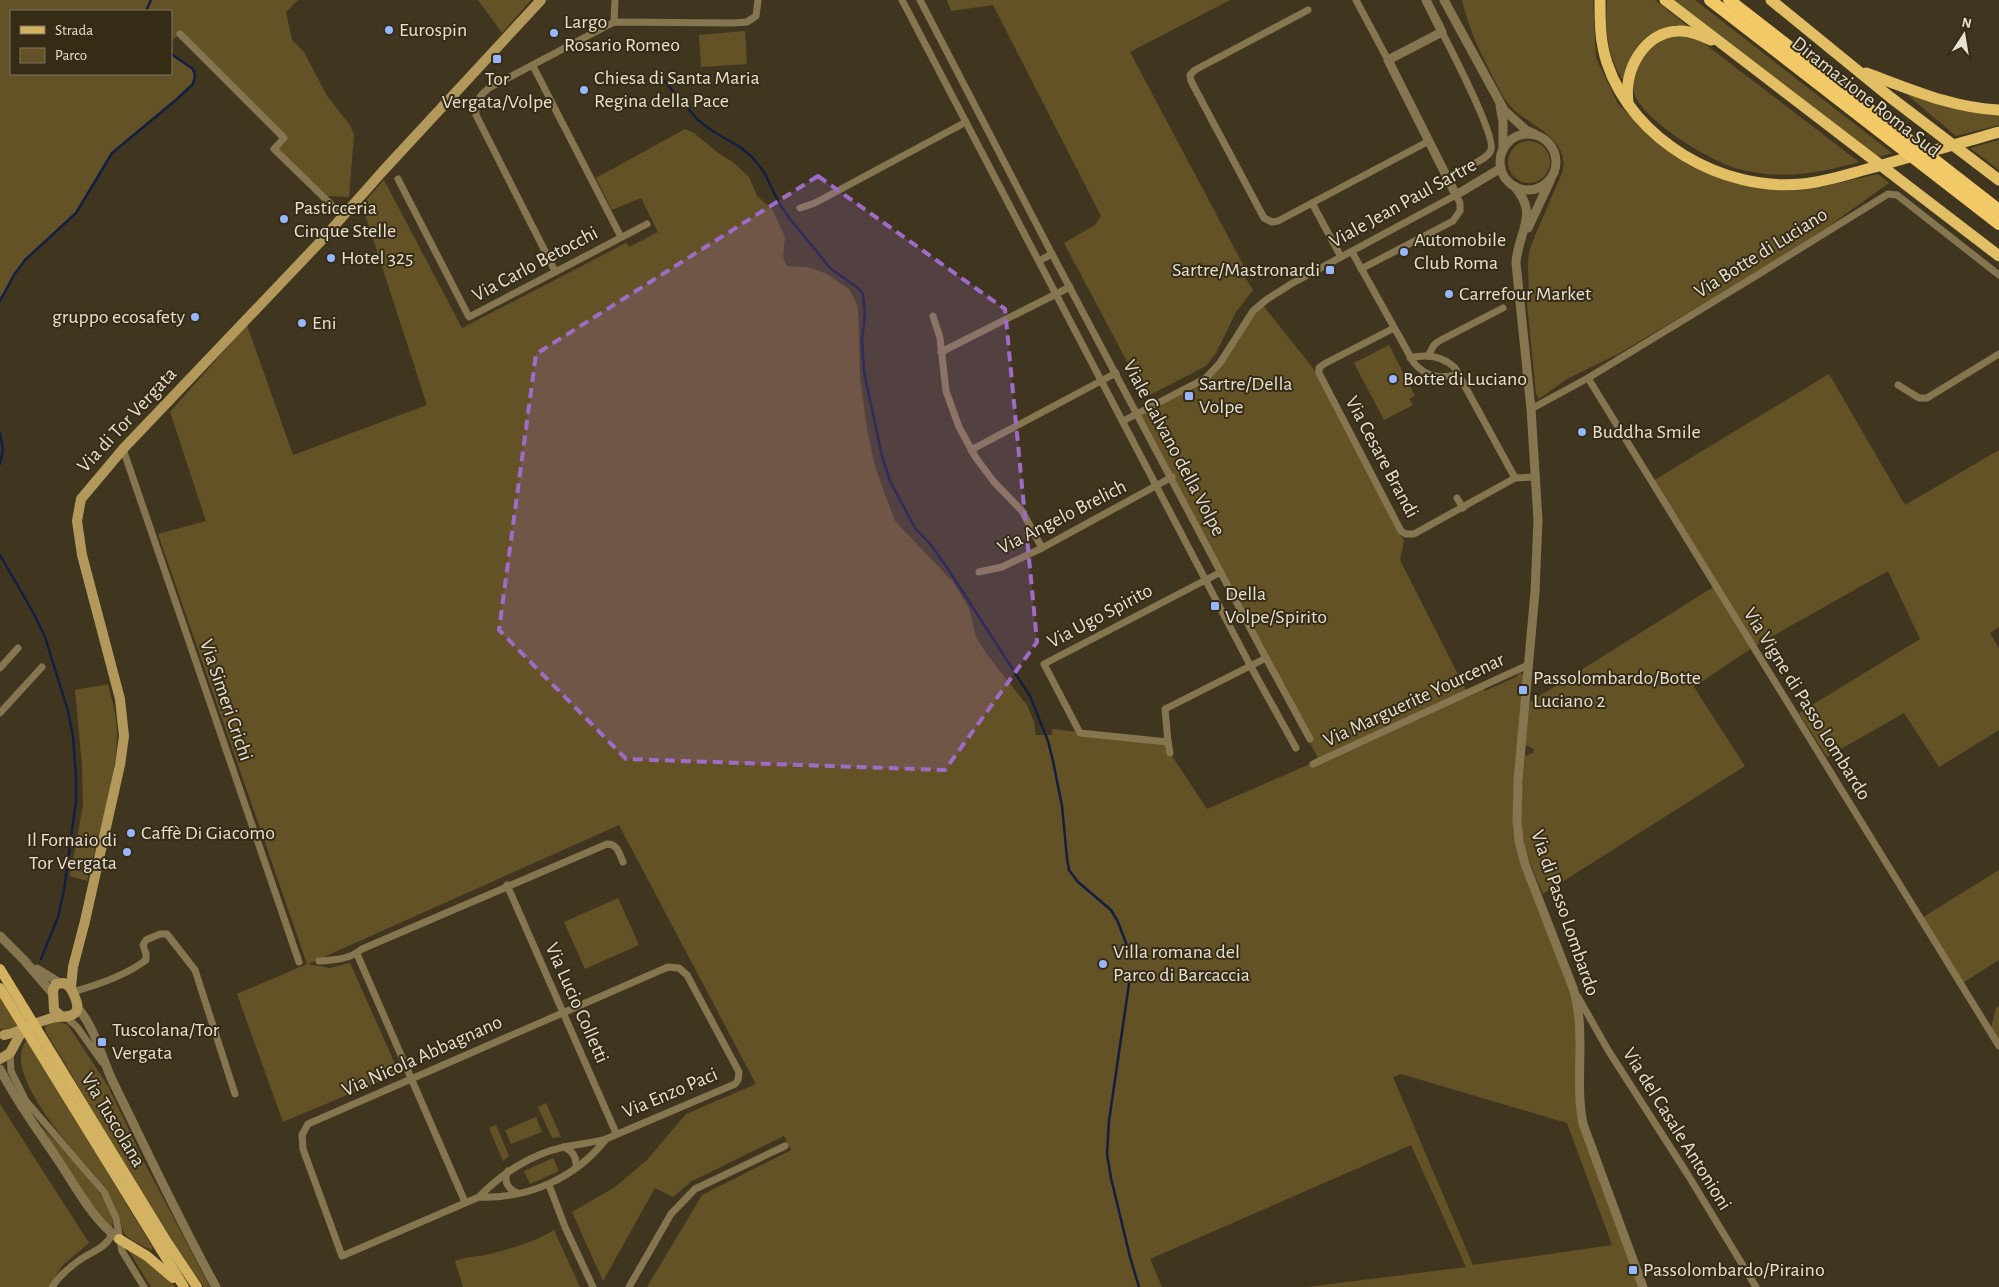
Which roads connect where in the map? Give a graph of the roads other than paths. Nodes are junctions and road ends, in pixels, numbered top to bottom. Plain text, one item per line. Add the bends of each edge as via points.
1 (541, 0) edge
2 (615, 0) edge
3 (758, 0) edge
4 (902, 0) edge
5 (920, 0) edge
6 (1356, 0) edge
7 (1426, 0) edge
8 (1444, 0) edge
9 (1600, 0) edge
10 (1665, 0) edge
11 (1710, 0) edge
12 (1728, 0) edge
13 (1771, 0) edge
14 (1308, 10) dead end
15 (614, 22) junction
16 (1442, 32) junction
17 (180, 34) dead end
18 (1732, 52) junction
19 (1388, 60) junction
20 (533, 66) junction
21 (1858, 70) junction
22 (1497, 99) junction
23 (1628, 103) junction
24 (1999, 110) edge
25 (966, 122) junction
26 (1999, 132) edge
27 (1538, 136) junction
28 (1429, 140) junction
29 (1503, 151) junction
30 (1470, 166) dead end
31 (1501, 168) junction
32 (398, 179) dead end
33 (1551, 179) junction
34 (1999, 180) edge
35 (1514, 186) junction
36 (1456, 195) junction
37 (1312, 202) junction
38 (800, 208) dead end
39 (1999, 210) edge
40 (343, 216) junction
41 (647, 224) dead end
42 (1999, 224) edge
43 (621, 238) junction
44 (1521, 242) junction
45 (1352, 252) junction
46 (1052, 254) junction
47 (1999, 256) edge
48 (1341, 258) junction
49 (1040, 261) junction
50 (1361, 269) junction
51 (555, 271) junction
52 (1999, 275) edge
53 (1070, 287) junction
54 (1056, 294) junction
55 (1503, 308) dead end
56 (933, 316) dead end
57 (1394, 328) junction
58 (941, 352) junction
59 (1999, 354) edge
60 (1428, 356) junction
61 (1410, 358) junction
62 (1116, 373) junction
63 (1458, 374) junction
64 (1588, 378) junction
65 (1102, 380) junction
66 (1898, 385) dead end
67 (1531, 409) junction
68 (1138, 413) junction
69 (1123, 421) junction
70 (123, 449) junction
71 (971, 450) junction
72 (1172, 477) junction
73 (1536, 477) junction
74 (1515, 478) junction
75 (1158, 485) junction
76 (1457, 498) dead end
77 (1463, 508) junction
78 (1042, 548) junction
79 (979, 572) dead end
80 (1221, 572) junction
81 (1206, 578) junction
82 (18, 648) dead end
83 (1266, 658) junction
84 (1250, 665) junction
85 (1528, 665) junction
86 (42, 667) dead end
87 (0, 668) edge
88 (0, 713) edge
89 (1310, 740) dead end
90 (1168, 742) junction
91 (1296, 748) dead end
92 (1170, 753) dead end
93 (1313, 764) dead end
94 (623, 862) dead end
95 (507, 885) junction
96 (0, 936) edge
97 (357, 954) junction
98 (24, 960) junction
99 (319, 961) dead end
100 (299, 962) dead end
101 (679, 968) joint
102 (0, 969) edge
103 (66, 986) junction
104 (0, 988) edge
105 (1573, 988) junction
106 (54, 998) junction
107 (78, 1007) junction
108 (20, 1012) junction
109 (562, 1012) junction
110 (62, 1016) junction
111 (39, 1021) junction
112 (26, 1029) junction
113 (2, 1034) edge
114 (1999, 1046) edge
115 (11, 1051) junction
116 (0, 1059) edge
117 (106, 1068) junction
118 (0, 1069) edge
119 (411, 1078) junction
120 (235, 1094) dead end
121 (616, 1133) junction
122 (606, 1139) junction
123 (785, 1146) dead end
124 (564, 1147) junction
125 (576, 1168) junction
126 (508, 1171) junction
127 (549, 1185) junction
128 (518, 1193) junction
129 (478, 1197) junction
130 (466, 1202) junction
131 (116, 1236) junction
132 (342, 1256) joint
133 (52, 1287) edge
134 (144, 1287) edge
135 (183, 1287) edge
136 (197, 1287) edge
137 (216, 1287) edge
138 (593, 1287) edge
139 (628, 1287) edge
140 (1643, 1287) edge
141 (1756, 1287) edge

1 - 40 main road, Via di Tor Vergata
2 - 15 street
3 - 15 street via 756,16 747,22
4 - 25 street, Viale Galvano della Volpe
5 - 46 street, Viale Galvano della Volpe
6 - 19 street
7 - 16 street
8 - 22 street
9 - 23 highway via 1600,29 1605,55 1614,80
10 - 18 highway
11 - 42 highway, Diramazione Roma Sud
12 - 39 highway, Diramazione Roma Sud
13 - 21 highway
14 - 37 street via 1193,71 1190,79 1264,218 1278,221
15 - 20 street
16 - 19 street
16 - 30 street via 1477,104 1491,142 1489,154
17 - 40 street via 284,138 274,149
18 - 23 highway via 1687,32 1676,31 1655,38 1641,51 1632,68
18 - 47 highway
19 - 28 street
20 - 43 street
20 - 51 street via 489,88 478,97 475,107 476,115
21 - 24 highway via 1946,102
21 - 34 highway
22 - 27 street via 1511,118
22 - 29 street via 1504,122
23 - 26 highway via 1641,121 1675,149 1704,166 1760,184 1814,182
25 - 38 street
25 - 49 street, Viale Galvano della Volpe
27 - 29 street via 1519,136 1511,140
27 - 33 street via 1554,152 1556,166
28 - 36 street
28 - 37 street
29 - 31 street
31 - 35 street
31 - 36 street, Viale Jean Paul Sartre
32 - 51 street, Via Carlo Betocchi via 469,317
33 - 35 street via 1536,189
33 - 44 street, Via di Passo Lombardo
35 - 44 street, Via di Passo Lombardo via 1523,197 1526,208 1527,220
36 - 45 street, Viale Jean Paul Sartre
36 - 50 street via 1460,212 1453,221
37 - 48 street
40 - 70 main road, Via di Tor Vergata
41 - 43 street, Via Carlo Betocchi
43 - 51 street, Via Carlo Betocchi
44 - 67 street, Via di Passo Lombardo via 1516,263
45 - 48 street, Viale Jean Paul Sartre
45 - 50 street
46 - 49 street
46 - 53 street, Viale Galvano della Volpe
48 - 68 street, Viale Jean Paul Sartre via 1261,303 1206,378
49 - 54 street, Viale Galvano della Volpe
50 - 57 street
52 - 64 street, Via Botte di Luciano via 1897,195 1888,194
53 - 54 street
53 - 62 street, Viale Galvano della Volpe
54 - 58 street
54 - 65 street, Viale Galvano della Volpe
55 - 60 street via 1439,341
56 - 58 street
57 - 61 street
57 - 77 street, Via Cesare Brandi via 1322,365 1320,375 1404,533 1414,534
58 - 71 street via 948,399
59 - 66 street via 1927,398 1919,398
60 - 61 street
60 - 63 street via 1449,363
61 - 63 street via 1420,370 1431,376 1444,378
62 - 65 street
62 - 68 street, Viale Galvano della Volpe
63 - 74 street
64 - 67 street, Via Botte di Luciano
64 - 114 street, Via Vigne di Passo Lombardo
65 - 69 street, Viale Galvano della Volpe
65 - 71 street
67 - 73 street, Via di Passo Lombardo
68 - 69 street, Viale Jean Paul Sartre
68 - 72 street, Viale Galvano della Volpe
69 - 75 street, Viale Galvano della Volpe
70 - 100 street, Via Simeri Crichi
70 - 103 main road, Via di Tor Vergata via 84,494 77,514 82,555 120,698 124,736 85,921
71 - 78 street via 988,475 1022,511
72 - 75 street, Via Angelo Brelich
72 - 80 street, Viale Galvano della Volpe
73 - 74 street, Via Cesare Brandi
73 - 85 street, Via di Passo Lombardo via 1537,557
74 - 77 street, Via Cesare Brandi
75 - 78 street, Via Angelo Brelich
75 - 81 street, Viale Galvano della Volpe
76 - 77 street
78 - 79 street, Via Angelo Brelich via 1002,567
80 - 81 street, Via Ugo Spirito
80 - 83 street, Viale Galvano della Volpe
81 - 84 street, Viale Galvano della Volpe
81 - 90 street, Via Ugo Spirito via 1044,664 1080,732
82 - 87 street
83 - 84 street
83 - 89 street, Viale Galvano della Volpe
84 - 90 street via 1165,709
84 - 91 street, Viale Galvano della Volpe
85 - 93 street, Via Marguerite Yourcenar
85 - 105 street, Via di Passo Lombardo via 1517,789 1518,836 1525,864
86 - 88 street
90 - 92 street
94 - 95 street via 617,847 607,844
95 - 97 street
95 - 109 street, Via Lucio Colletti
96 - 98 street
97 - 99 street
97 - 119 street
98 - 103 street
98 - 106 street
101 - 109 street, Via Nicola Abbagnano via 668,967
101 - 121 street, Via Enzo Paci via 687,975 738,1072 738,1080
102 - 108 main road, Via Tuscolana
103 - 106 main road via 54,987
103 - 107 main road
103 - 120 street via 107,980 138,966 146,960 143,945 146,940 167,934 195,970
104 - 108 main road, Via Tuscolana
105 - 140 street, Via di Passo Lombardo via 1579,1015 1583,1124
105 - 141 street, Via del Casale Antonioni via 1608,1050
106 - 110 main road via 54,1010
106 - 111 main road
107 - 110 main road via 75,1013
107 - 117 street, Via Tuscolana via 94,1032
108 - 135 main road, Via Tuscolana via 35,1046
108 - 136 main road, Via Tuscolana via 42,1038
109 - 119 street, Via Nicola Abbagnano
109 - 121 street, Via Lucio Colletti
110 - 111 main road
110 - 117 street, Via Tuscolana via 77,1027
111 - 112 main road
112 - 113 main road
112 - 115 main road
113 - 115 main road via 11,1042
115 - 116 main road
115 - 131 street via 11,1071 22,1096 101,1189 115,1215
117 - 137 street, Via Tuscolana
118 - 131 street via 80,1192 104,1226
119 - 130 street
119 - 132 street, Via Nicola Abbagnano via 308,1124 302,1135 303,1149
121 - 122 street, Via Enzo Paci
122 - 124 street, Via Enzo Paci
122 - 125 street, Via Enzo Paci via 593,1156
123 - 139 street via 695,1189 671,1214
124 - 125 street via 575,1157
124 - 126 street, Via Enzo Paci
125 - 127 street, Via Enzo Paci
126 - 128 street via 507,1185
126 - 129 street, Via Enzo Paci
127 - 128 street, Via Enzo Paci
127 - 138 street
128 - 129 street, Via Enzo Paci
129 - 130 street, Via Enzo Paci
130 - 132 street, Via Enzo Paci
131 - 133 street via 82,1258
131 - 134 street via 125,1258
131 - 135 main road via 147,1256

